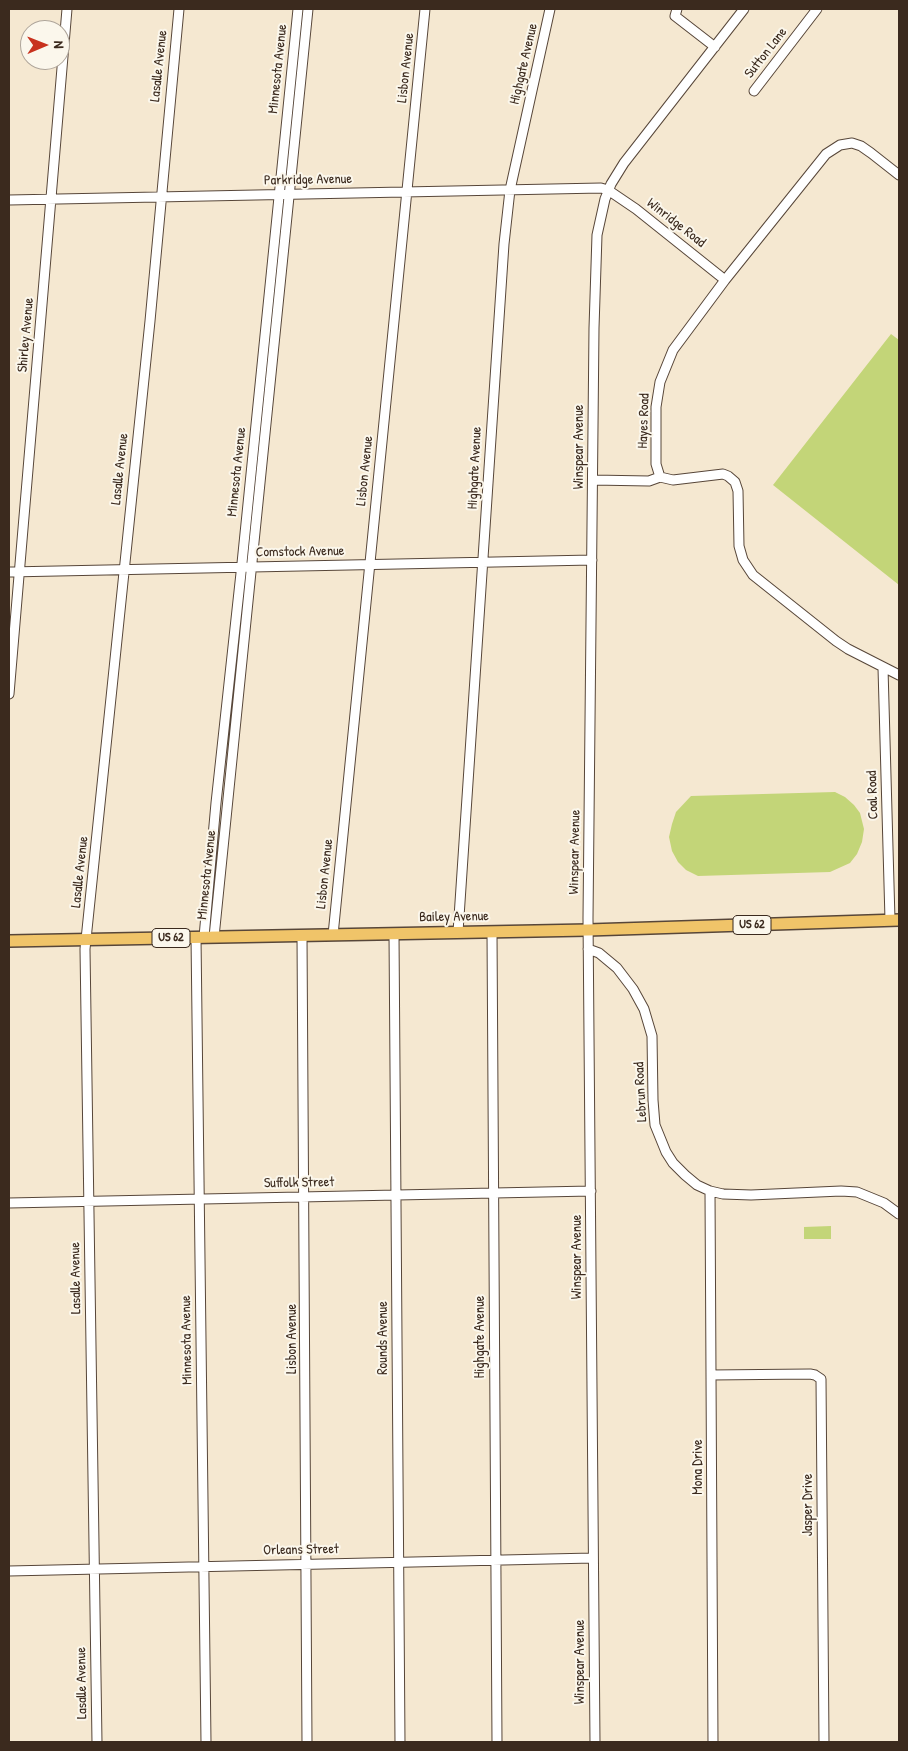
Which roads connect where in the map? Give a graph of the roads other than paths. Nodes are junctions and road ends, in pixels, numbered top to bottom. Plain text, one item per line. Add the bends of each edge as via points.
1 (67, 9) edge
2 (179, 9) edge
3 (426, 9) edge
4 (550, 9) edge
5 (677, 9) edge
6 (744, 9) edge
7 (818, 9) edge
8 (297, 10) edge
9 (308, 11) edge
10 (714, 47) junction
11 (754, 91) dead end
12 (899, 175) edge
13 (510, 190) junction
14 (608, 190) junction
15 (407, 192) junction
16 (290, 193) junction
17 (279, 194) junction
18 (160, 198) junction
19 (9, 200) edge
20 (52, 200) junction
21 (725, 280) junction
22 (260, 381) junction
23 (270, 382) junction
24 (660, 477) junction
25 (593, 480) junction
26 (592, 560) junction
27 (484, 562) junction
28 (370, 564) junction
29 (242, 566) junction
30 (252, 566) junction
31 (123, 570) junction
32 (9, 572) edge
33 (19, 572) junction
34 (883, 668) junction
35 (899, 675) edge
36 (9, 694) edge
37 (222, 751) junction
38 (234, 752) junction
39 (894, 920) edge
40 (588, 930) junction
41 (458, 932) junction
42 (492, 932) junction
43 (394, 934) junction
44 (333, 935) junction
45 (302, 936) junction
46 (205, 937) junction
47 (87, 940) junction
48 (9, 941) edge
49 (588, 949) junction
50 (591, 1191) junction
51 (710, 1191) junction
52 (494, 1193) junction
53 (396, 1195) junction
54 (304, 1197) junction
55 (200, 1200) junction
56 (89, 1202) junction
57 (9, 1203) edge
58 (899, 1214) edge
59 (711, 1375) junction
60 (593, 1558) junction
61 (496, 1561) junction
62 (398, 1562) junction
63 (306, 1564) junction
64 (203, 1566) junction
65 (94, 1569) junction
66 (9, 1571) edge
67 (97, 1742) edge
68 (206, 1742) edge
69 (307, 1742) edge
70 (400, 1742) edge
71 (497, 1742) edge
72 (594, 1742) edge
73 (713, 1742) edge
74 (824, 1742) edge

1 - 20 street, Shirley Avenue
2 - 18 street, Lasalle Avenue
3 - 15 street, Lisbon Avenue
4 - 13 street, Highgate Avenue
5 - 10 street via 675,16
6 - 10 street, Winspear Avenue
7 - 11 street, Sutton Lane
8 - 9 street
8 - 17 street, Minnesota Avenue
9 - 16 street, Minnesota Avenue
10 - 14 street, Winspear Avenue via 624,163
12 - 21 street, Hayes Road via 857,145 833,148
13 - 14 street, Parkridge Avenue
13 - 15 street, Parkridge Avenue
13 - 27 street, Highgate Avenue
14 - 21 street, Winridge Road
14 - 25 street, Winspear Avenue via 596,254
15 - 16 street, Parkridge Avenue
15 - 28 street, Lisbon Avenue
16 - 17 street, Parkridge Avenue
16 - 23 street, Minnesota Avenue
17 - 18 street, Parkridge Avenue
17 - 22 street, Minnesota Avenue
18 - 20 street, Parkridge Avenue
18 - 31 street, Lasalle Avenue
19 - 20 street, Parkridge Avenue
20 - 33 street, Shirley Avenue
21 - 24 street, Hayes Road via 679,340 663,374 656,407 656,464
22 - 23 street
22 - 29 street, Minnesota Avenue
23 - 30 street, Minnesota Avenue
24 - 25 street via 649,481
24 - 34 street via 678,480 719,474 732,479 738,491 739,546 749,571 836,641
25 - 26 street, Winspear Avenue
26 - 27 street, Comstock Avenue
26 - 40 street, Winspear Avenue
27 - 28 street, Comstock Avenue
27 - 41 street, Highgate Avenue
28 - 30 street, Comstock Avenue
28 - 44 street, Lisbon Avenue
29 - 30 street, Comstock Avenue
29 - 31 street, Comstock Avenue
29 - 37 street, Minnesota Avenue
30 - 38 street, Minnesota Avenue
31 - 33 street, Comstock Avenue
31 - 47 street, Lasalle Avenue
32 - 33 street, Comstock Avenue
33 - 36 street, Shirley Avenue
34 - 35 street
34 - 39 street, Coal Road
37 - 38 street
37 - 46 street, Minnesota Avenue
38 - 46 street, Minnesota Avenue
39 - 40 main road, Bailey Avenue / US 62
40 - 42 main road, Bailey Avenue / US 62
40 - 49 street, Winspear Avenue
41 - 42 main road, Bailey Avenue / US 62
41 - 43 main road, Bailey Avenue / US 62
42 - 52 street, Highgate Avenue
43 - 44 main road, Bailey Avenue / US 62
43 - 53 street, Rounds Avenue
44 - 45 main road, Bailey Avenue / US 62
45 - 46 main road, Bailey Avenue / US 62
45 - 54 street, Lisbon Avenue
46 - 47 main road, Bailey Avenue / US 62
46 - 55 street, Minnesota Avenue
47 - 48 main road, Bailey Avenue / US 62
47 - 56 street, Lasalle Avenue
49 - 50 street, Winspear Avenue
49 - 51 street, Lebrun Road via 608,959 639,998 652,1036 654,1115 660,1141 673,1163 697,1185
50 - 52 street, Suffolk Street
50 - 60 street, Winspear Avenue
51 - 58 street, Lebrun Road via 751,1195 857,1192 884,1203
51 - 59 street, Mona Drive
52 - 53 street, Suffolk Street
52 - 61 street, Highgate Avenue
53 - 54 street, Suffolk Street
53 - 62 street, Rounds Avenue
54 - 55 street, Suffolk Street
54 - 63 street, Lisbon Avenue
55 - 56 street, Suffolk Street
55 - 64 street, Minnesota Avenue
56 - 57 street, Suffolk Street
56 - 65 street, Lasalle Avenue
59 - 73 street, Mona Drive
59 - 74 street, Jasper Drive via 810,1374 821,1379
60 - 61 street, Orleans Street
60 - 72 street, Winspear Avenue
61 - 62 street, Orleans Street
61 - 71 street, Highgate Avenue
62 - 63 street, Orleans Street
62 - 70 street, Rounds Avenue
63 - 64 street, Orleans Street
63 - 69 street, Lisbon Avenue
64 - 65 street, Orleans Street
64 - 68 street, Minnesota Avenue
65 - 66 street, Orleans Street
65 - 67 street, Lasalle Avenue

